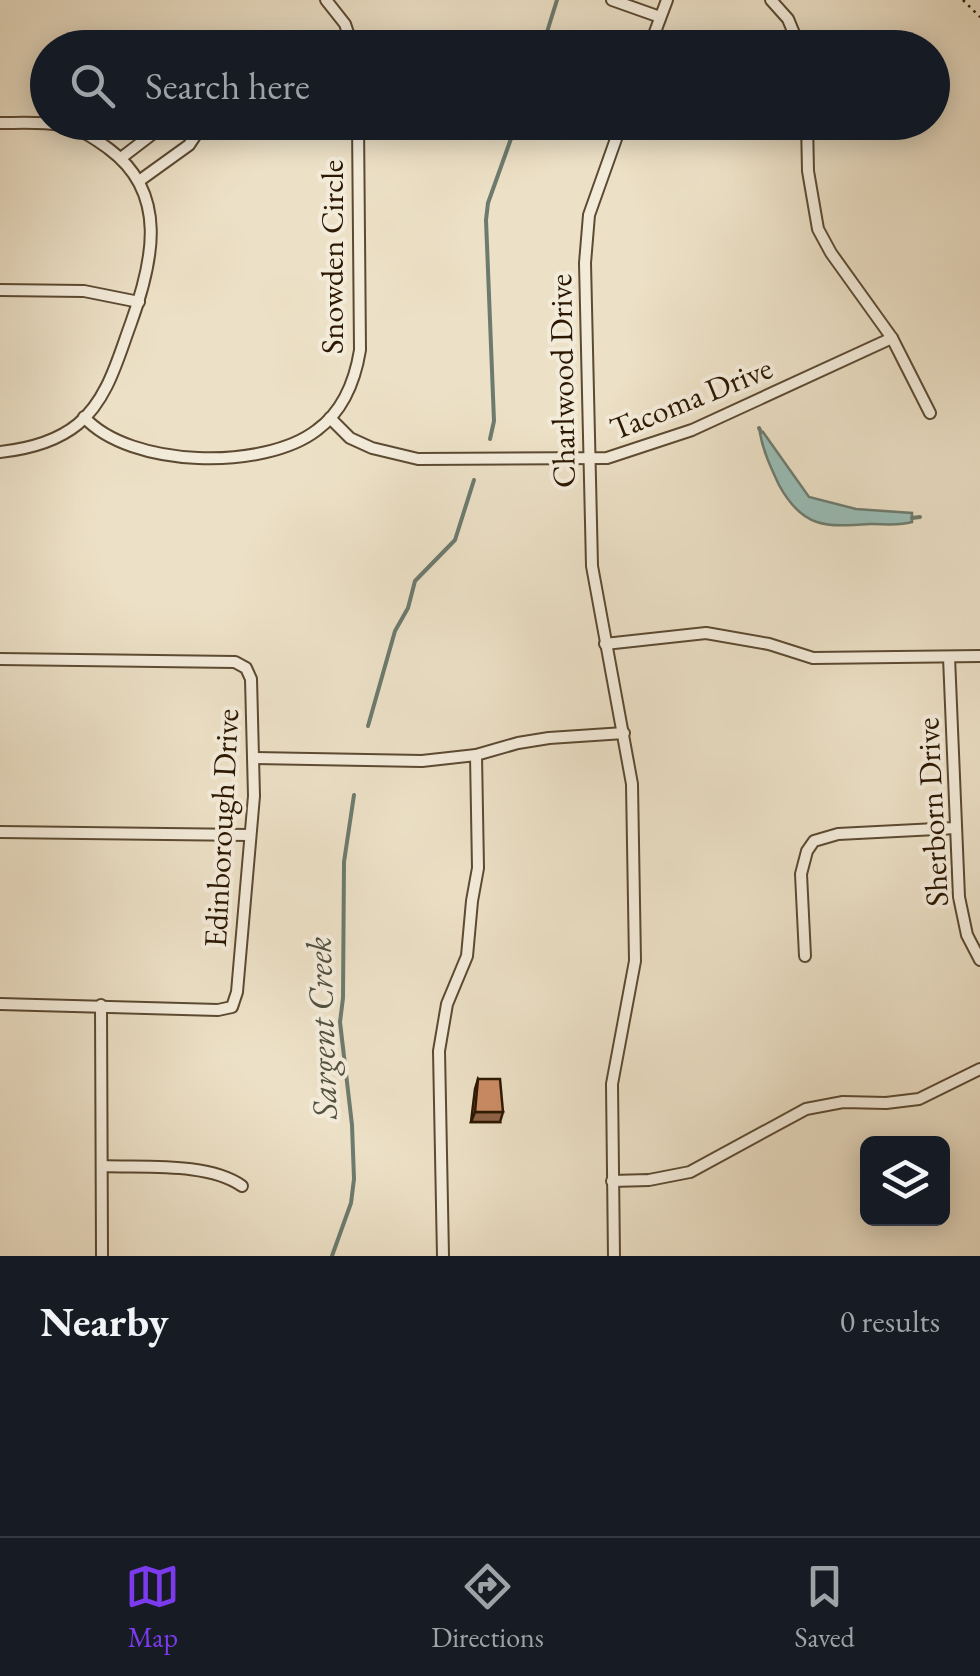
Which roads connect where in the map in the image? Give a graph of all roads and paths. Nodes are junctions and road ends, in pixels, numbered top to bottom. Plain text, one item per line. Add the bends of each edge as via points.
1 (326, 0) edge
2 (612, 0) edge
3 (666, 0) edge
4 (770, 0) edge
5 (963, 0) edge
6 (660, 17) junction
7 (980, 17) edge
8 (347, 30) edge
9 (655, 30) edge
10 (793, 30) edge
11 (0, 123) edge
12 (30, 125) edge
13 (97, 140) edge
14 (145, 140) edge
15 (192, 140) edge
16 (358, 140) edge
17 (616, 140) edge
18 (808, 140) edge
19 (122, 158) junction
20 (140, 181) junction
21 (0, 290) edge
22 (139, 302) junction
23 (892, 338) junction
24 (930, 413) dead end
25 (84, 417) junction
26 (330, 418) junction
27 (0, 452) edge
28 (588, 459) junction
29 (605, 644) junction
30 (980, 656) edge
31 (949, 657) junction
32 (0, 659) edge
33 (624, 734) junction
34 (476, 755) junction
35 (255, 758) junction
36 (956, 828) junction
37 (0, 832) edge
38 (249, 835) junction
39 (805, 956) dead end
40 (980, 960) edge
41 (0, 1004) edge
42 (101, 1005) junction
43 (980, 1069) edge
44 (102, 1166) junction
45 (612, 1181) junction
46 (242, 1186) dead end
47 (102, 1256) edge
48 (443, 1256) edge
49 (614, 1256) edge

1 - 8 street
2 - 6 street
3 - 6 street
4 - 10 street
5 - 7 path
6 - 9 street
11 - 12 street
13 - 19 street
14 - 19 street
15 - 20 street
16 - 26 street, Snowden Circle via 360,350 356,377
17 - 28 street, Charlwood Drive via 586,238
18 - 23 street via 818,229
19 - 20 street
20 - 22 street via 153,240
21 - 22 street via 84,291
22 - 25 street via 109,381
23 - 24 street
23 - 28 street, Tacoma Drive via 692,430
25 - 26 street, Snowden Circle via 94,428 146,450 198,457 264,455
25 - 27 street via 56,438
26 - 28 street, Tacoma Drive via 350,438 418,459
28 - 29 street, Charlwood Drive via 592,566
29 - 31 street via 706,634 814,658
29 - 33 street, Charlwood Drive
30 - 31 street
31 - 36 street, Sherborn Drive
32 - 35 street, Edinborough Drive via 235,662 251,679
33 - 34 street via 534,740
33 - 45 street via 632,784 635,961 612,1084
34 - 35 street via 422,761
34 - 48 street via 478,868 467,956 448,1004 440,1051
35 - 38 street, Edinborough Drive
36 - 39 street via 814,841 800,874
36 - 40 street, Sherborn Drive via 961,911
37 - 38 street
38 - 42 street, Edinborough Drive via 232,1007
41 - 42 street, Edinborough Drive
42 - 44 street
43 - 45 street via 919,1099 806,1109 690,1172
44 - 46 street via 206,1171
44 - 47 street
45 - 49 street

